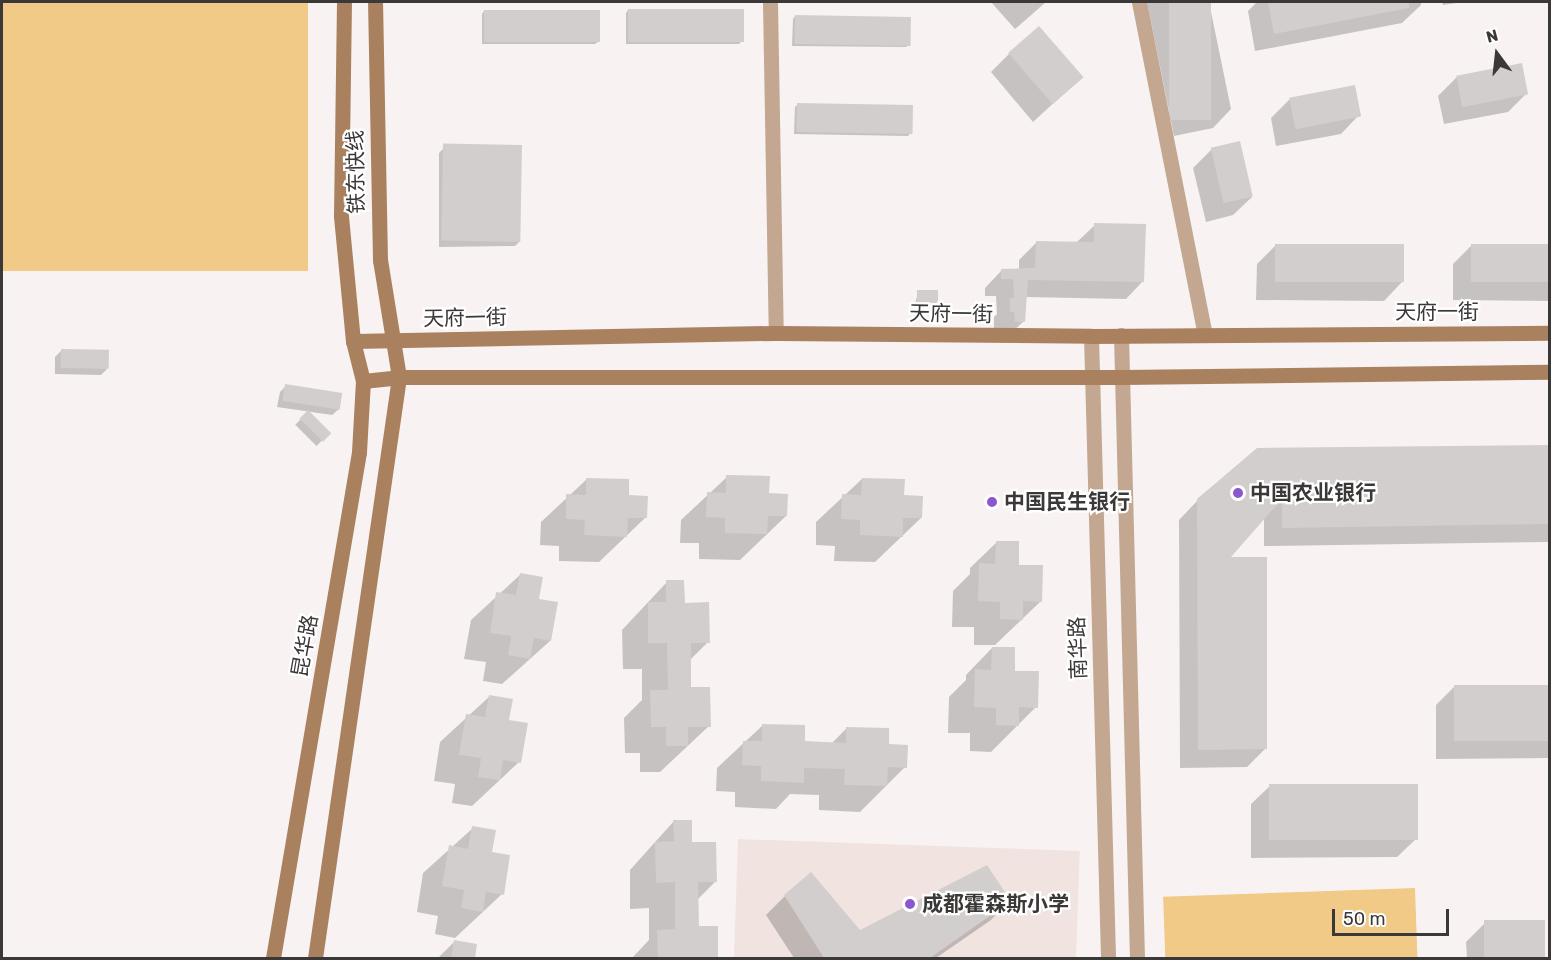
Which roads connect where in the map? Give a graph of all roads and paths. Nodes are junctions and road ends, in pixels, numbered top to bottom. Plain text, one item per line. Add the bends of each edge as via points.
1 (344, 2) edge
2 (375, 2) edge
3 (770, 2) edge
4 (1139, 2) edge
5 (776, 333) junction
6 (1550, 333) edge
7 (1121, 335) junction
8 (1205, 335) junction
9 (1092, 336) junction
10 (394, 340) junction
11 (353, 341) junction
12 (1550, 372) edge
13 (1092, 376) junction
14 (399, 377) junction
15 (1122, 377) junction
16 (363, 381) junction
17 (273, 958) edge
18 (315, 958) edge
19 (1107, 958) edge
20 (1137, 958) edge

1 - 11 main road, 铁东快线 via 342,216
2 - 10 main road, 铁东快线 via 380,260
3 - 5 street
4 - 8 street
5 - 9 main road, 天府一街
5 - 10 main road, 天府一街
6 - 8 main road, 天府一街
7 - 8 main road, 天府一街
7 - 9 main road, 天府一街
7 - 15 street
9 - 13 street, 南华路
10 - 11 main road, 天府一街
10 - 14 main road
11 - 16 main road, 昆华路
12 - 15 main road
13 - 14 main road
13 - 15 main road
13 - 19 street, 南华路
14 - 16 main road
14 - 18 main road
15 - 20 street
16 - 17 main road, 昆华路 via 359,452

